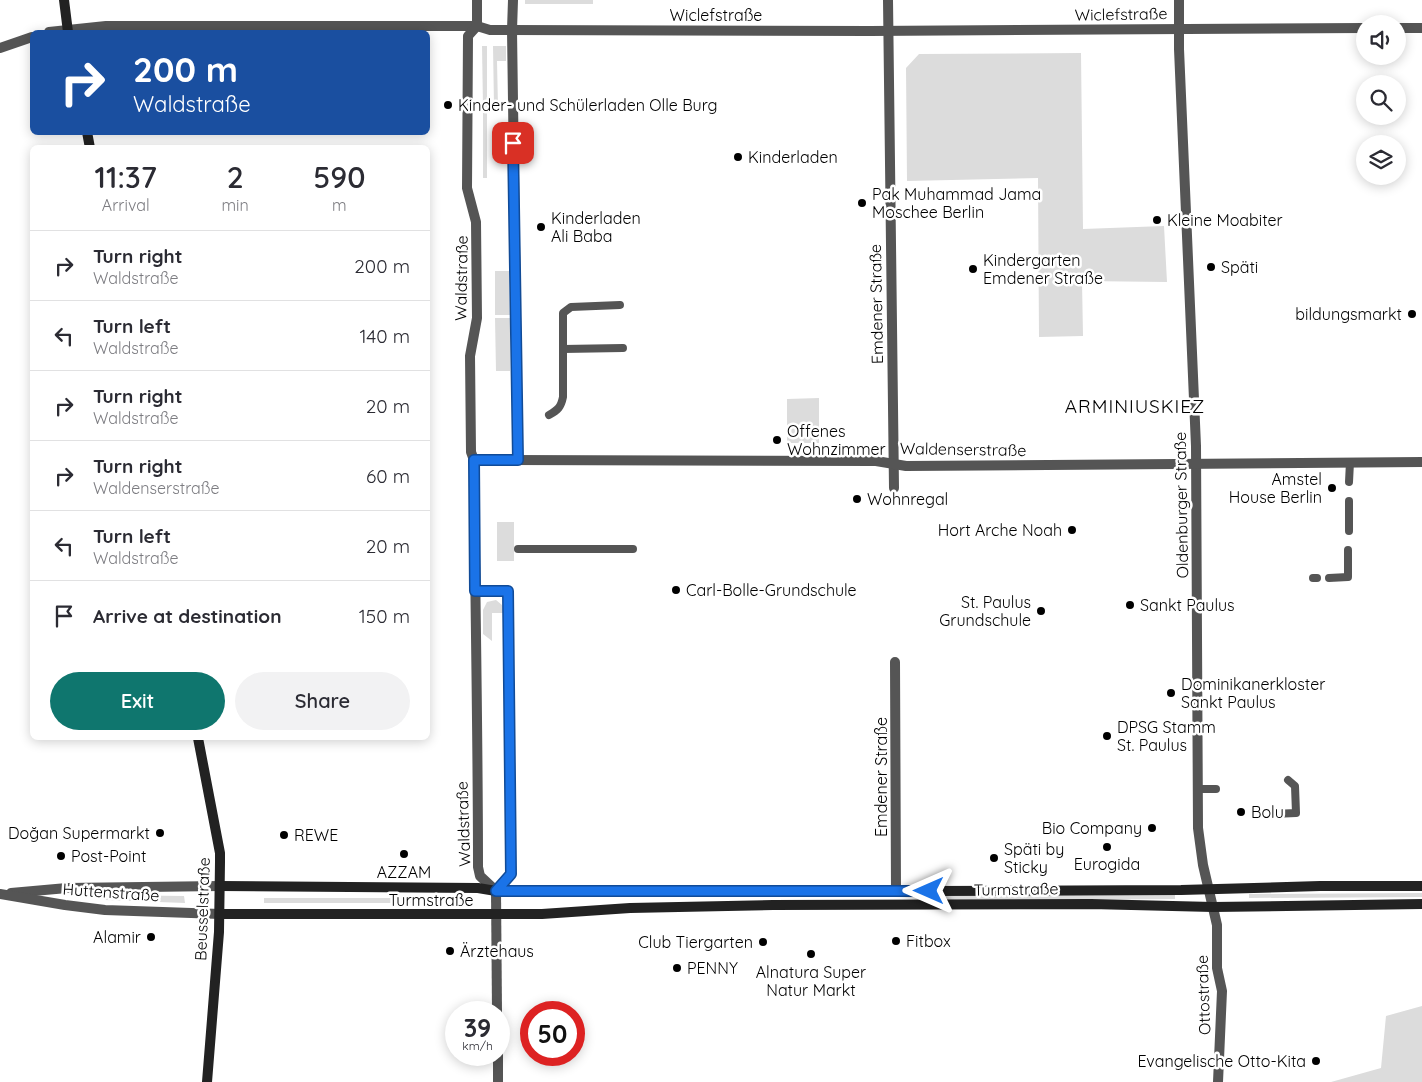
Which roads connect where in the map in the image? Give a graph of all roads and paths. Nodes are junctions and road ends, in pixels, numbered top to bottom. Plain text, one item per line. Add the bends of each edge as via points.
1 (64, 0) edge
2 (477, 0) edge
3 (513, 0) edge
4 (888, 0) edge
5 (1179, 0) edge
6 (477, 26) junction
7 (1356, 28) edge
8 (1406, 28) edge
9 (1422, 28) edge
10 (1179, 29) junction
11 (68, 30) edge
12 (76, 30) edge
13 (512, 30) junction
14 (888, 31) junction
15 (30, 38) edge
16 (0, 48) edge
17 (620, 305) dead end
18 (622, 348) dead end
19 (563, 349) junction
20 (549, 415) dead end
21 (474, 460) junction
22 (518, 460) junction
23 (1350, 462) junction
24 (1422, 462) edge
25 (893, 463) junction
26 (1196, 463) junction
27 (1349, 482) dead end
28 (894, 488) dead end
29 (1349, 501) dead end
30 (1349, 531) dead end
31 (518, 549) dead end
32 (633, 549) dead end
33 (1348, 550) dead end
34 (1330, 578) dead end
35 (475, 591) junction
36 (895, 662) dead end
37 (198, 740) edge
38 (1288, 780) dead end
39 (1198, 789) junction
40 (1216, 789) dead end
41 (1273, 814) dead end
42 (220, 886) junction
43 (1422, 886) edge
44 (1208, 889) junction
45 (496, 891) junction
46 (615, 891) junction
47 (896, 891) junction
48 (0, 894) edge
49 (1422, 904) edge
50 (1213, 907) junction
51 (615, 909) junction
52 (220, 914) junction
53 (496, 914) junction
54 (498, 1001) edge
55 (498, 1066) edge
56 (207, 1082) edge
57 (498, 1082) edge
58 (1218, 1082) edge

1 - 11 main road
2 - 6 street, Waldstraße
3 - 13 street
4 - 14 street, Emdener Straße
5 - 10 street, Oldenburger Straße
6 - 12 street, Wiclefstraße via 106,26
6 - 13 street, Wiclefstraße
6 - 21 street, Waldstraße via 468,36 467,97 467,188 476,222 477,318 470,356 471,449
7 - 10 street, Wiclefstraße
8 - 9 street
10 - 14 street, Wiclefstraße
10 - 26 street, Oldenburger Straße
13 - 14 street, Wiclefstraße
13 - 22 street
14 - 25 street, Emdener Straße
15 - 16 street
17 - 19 lane via 570,307 563,313
18 - 19 lane
19 - 20 lane via 563,397 561,405
21 - 22 street, Waldenserstraße
21 - 35 street, Waldstraße
22 - 25 street, Waldenserstraße
23 - 24 street, Waldenserstraße
23 - 26 street, Waldenserstraße
23 - 27 lane
25 - 26 street, Waldenserstraße via 906,466
25 - 28 street, Emdener Straße
26 - 39 street, Oldenburger Straße
29 - 30 lane
31 - 32 lane
33 - 34 lane via 1348,577
35 - 45 street, Waldstraße via 478,867 480,876
35 - 45 street via 508,591 511,874
36 - 47 street, Emdener Straße
37 - 42 main road, Beusselstraße via 220,853
38 - 41 lane via 1295,786 1296,814
39 - 40 lane
39 - 44 street, Oldenburger Straße via 1198,828
42 - 45 main road, Turmstraße via 478,888
42 - 48 street, Huttenstraße via 67,888
42 - 52 main road, Beusselstraße
43 - 44 main road, Turmstraße
44 - 47 main road, Turmstraße
44 - 50 street, Ottostraße
45 - 46 main road, Turmstraße
45 - 53 street
46 - 47 main road, Turmstraße
46 - 51 main road
48 - 52 street, Huttenstraße via 99,909
49 - 50 main road, Turmstraße
50 - 51 main road, Turmstraße via 1050,904
50 - 58 street, Ottostraße via 1217,968 1222,991
51 - 53 main road, Turmstraße
52 - 53 main road, Turmstraße
52 - 56 main road, Beusselstraße
53 - 54 street
55 - 57 street

